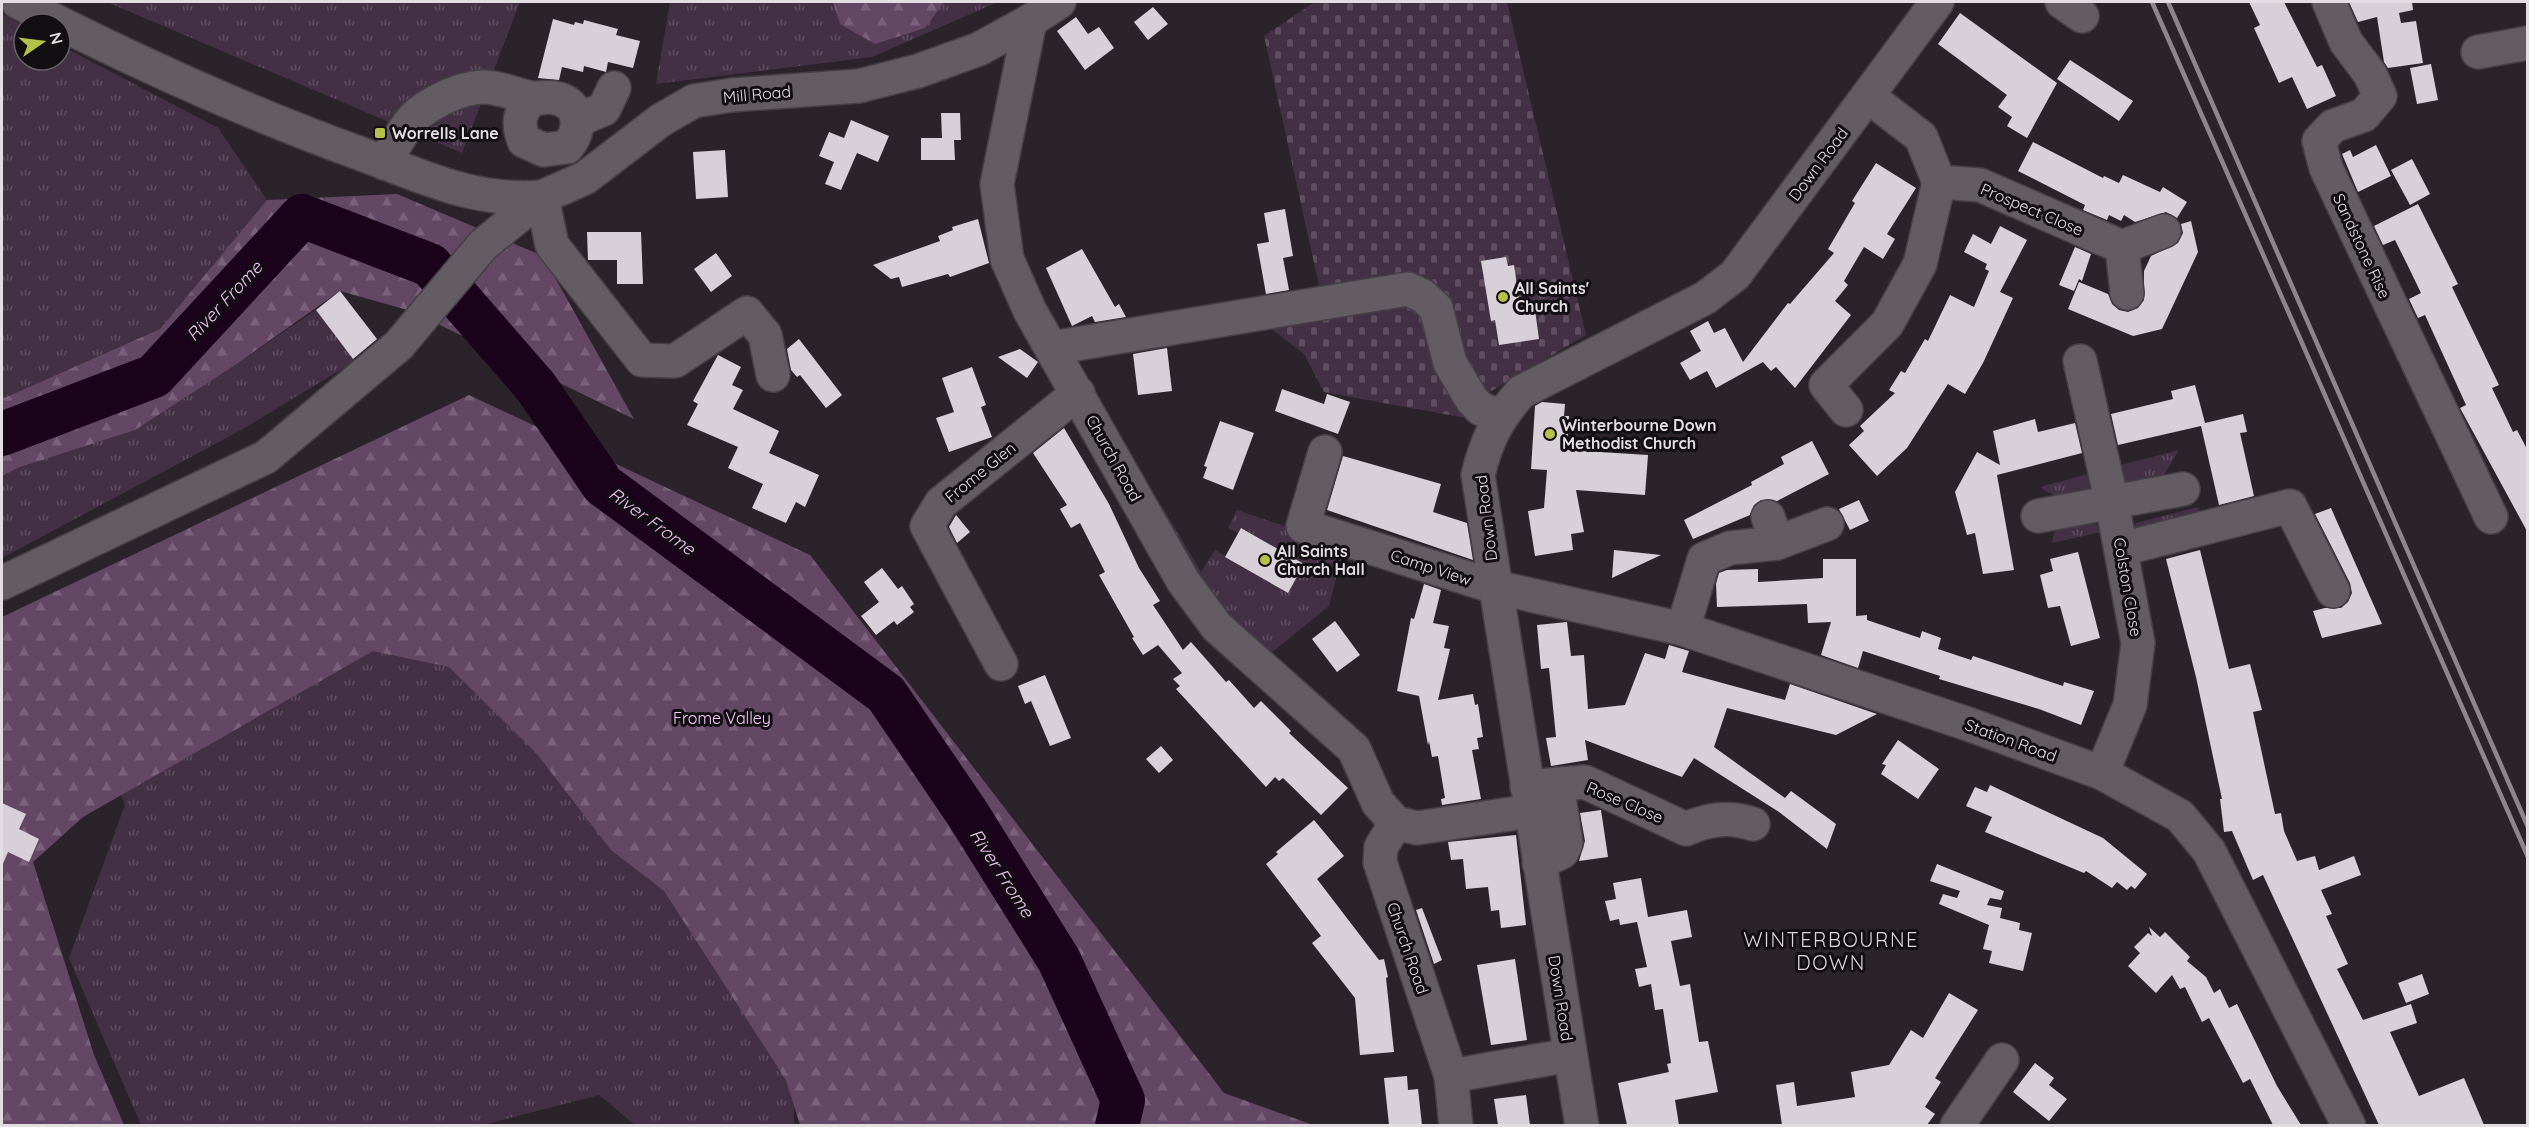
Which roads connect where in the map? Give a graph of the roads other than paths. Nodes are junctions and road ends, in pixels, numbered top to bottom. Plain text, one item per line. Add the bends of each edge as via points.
1 (18, 2) edge
2 (1059, 2) edge
3 (1937, 2) edge
4 (2330, 2) edge
5 (1030, 21) junction
6 (2528, 43) edge
7 (2478, 52) dead end
8 (614, 88) dead end
9 (1869, 97) junction
10 (533, 98) junction
11 (572, 134) junction
12 (384, 163) junction
13 (1939, 182) junction
14 (556, 191) junction
15 (2164, 231) dead end
16 (2122, 247) junction
17 (2127, 293) dead end
18 (1052, 348) junction
19 (2080, 361) dead end
20 (773, 375) dead end
21 (1078, 393) junction
22 (1846, 410) dead end
23 (1501, 416) junction
24 (1325, 452) dead end
25 (2182, 489) dead end
26 (2112, 502) junction
27 (2038, 516) dead end
28 (2491, 517) dead end
29 (1827, 524) dead end
30 (2122, 549) junction
31 (2, 583) edge
32 (1495, 587) junction
33 (2333, 591) dead end
34 (1683, 629) junction
35 (1001, 664) dead end
36 (2102, 774) junction
37 (1538, 794) junction
38 (1396, 823) junction
39 (1753, 824) dead end
40 (1570, 1055) junction
41 (2002, 1060) dead end
42 (1451, 1076) junction
43 (1456, 1125) edge
44 (1582, 1125) edge
45 (1957, 1125) edge
46 (2349, 1125) edge

1 - 12 street via 124,56 299,132
2 - 5 street, Mill Road
3 - 9 street, Down Road
4 - 28 street, Sandstone Rise via 2346,42 2370,74 2380,96 2364,115 2333,126 2319,141 2326,168
5 - 14 street, Mill Road via 979,49 860,86 694,101 661,120 585,178
5 - 18 street, Church Road via 997,184 1007,259
6 - 7 street
8 - 11 street via 604,109
9 - 13 street via 1922,137
9 - 23 street, Down Road via 1736,275 1705,298 1521,392
10 - 11 street via 558,98 576,112
10 - 11 street via 519,117 524,141 544,150
10 - 12 street via 481,87 446,97 416,115
11 - 14 street
12 - 14 street via 467,193 508,200
13 - 16 street, Prospect Close via 1980,185
13 - 22 street via 1920,264 1887,324 1826,385
14 - 20 street via 552,245 642,360 675,361 747,313 765,335
14 - 31 street, Mill Road via 483,245 399,345 266,457
15 - 16 street
16 - 17 street
18 - 21 street, Church Road
18 - 23 street via 1408,289 1436,308 1450,363 1472,400 1481,409
19 - 26 street, Colston Close
21 - 35 street, Frome Glen via 941,503 927,526
21 - 38 street, Church Road via 1141,498 1183,580 1217,627 1354,749 1378,803
23 - 32 street, Down Road via 1486,441 1478,475
24 - 32 street, Camp View via 1303,526
25 - 26 street
26 - 27 street
26 - 30 street, Colston Close
29 - 34 street via 1772,530 1704,559
30 - 33 street via 2290,506
30 - 36 street, Colston Close via 2138,643 2130,705
32 - 34 street, Station Road
32 - 37 street, Down Road
34 - 36 street, Station Road via 1968,724
36 - 46 street, Station Road via 2180,816 2209,851
37 - 38 street via 1417,828
37 - 39 street, Rose Close via 1585,783 1686,829 1721,819
37 - 40 street, Down Road via 1539,863
38 - 42 street, Church Road via 1381,847 1380,862
40 - 42 street
40 - 44 street, Down Road
41 - 45 street
42 - 43 street, Church Road

